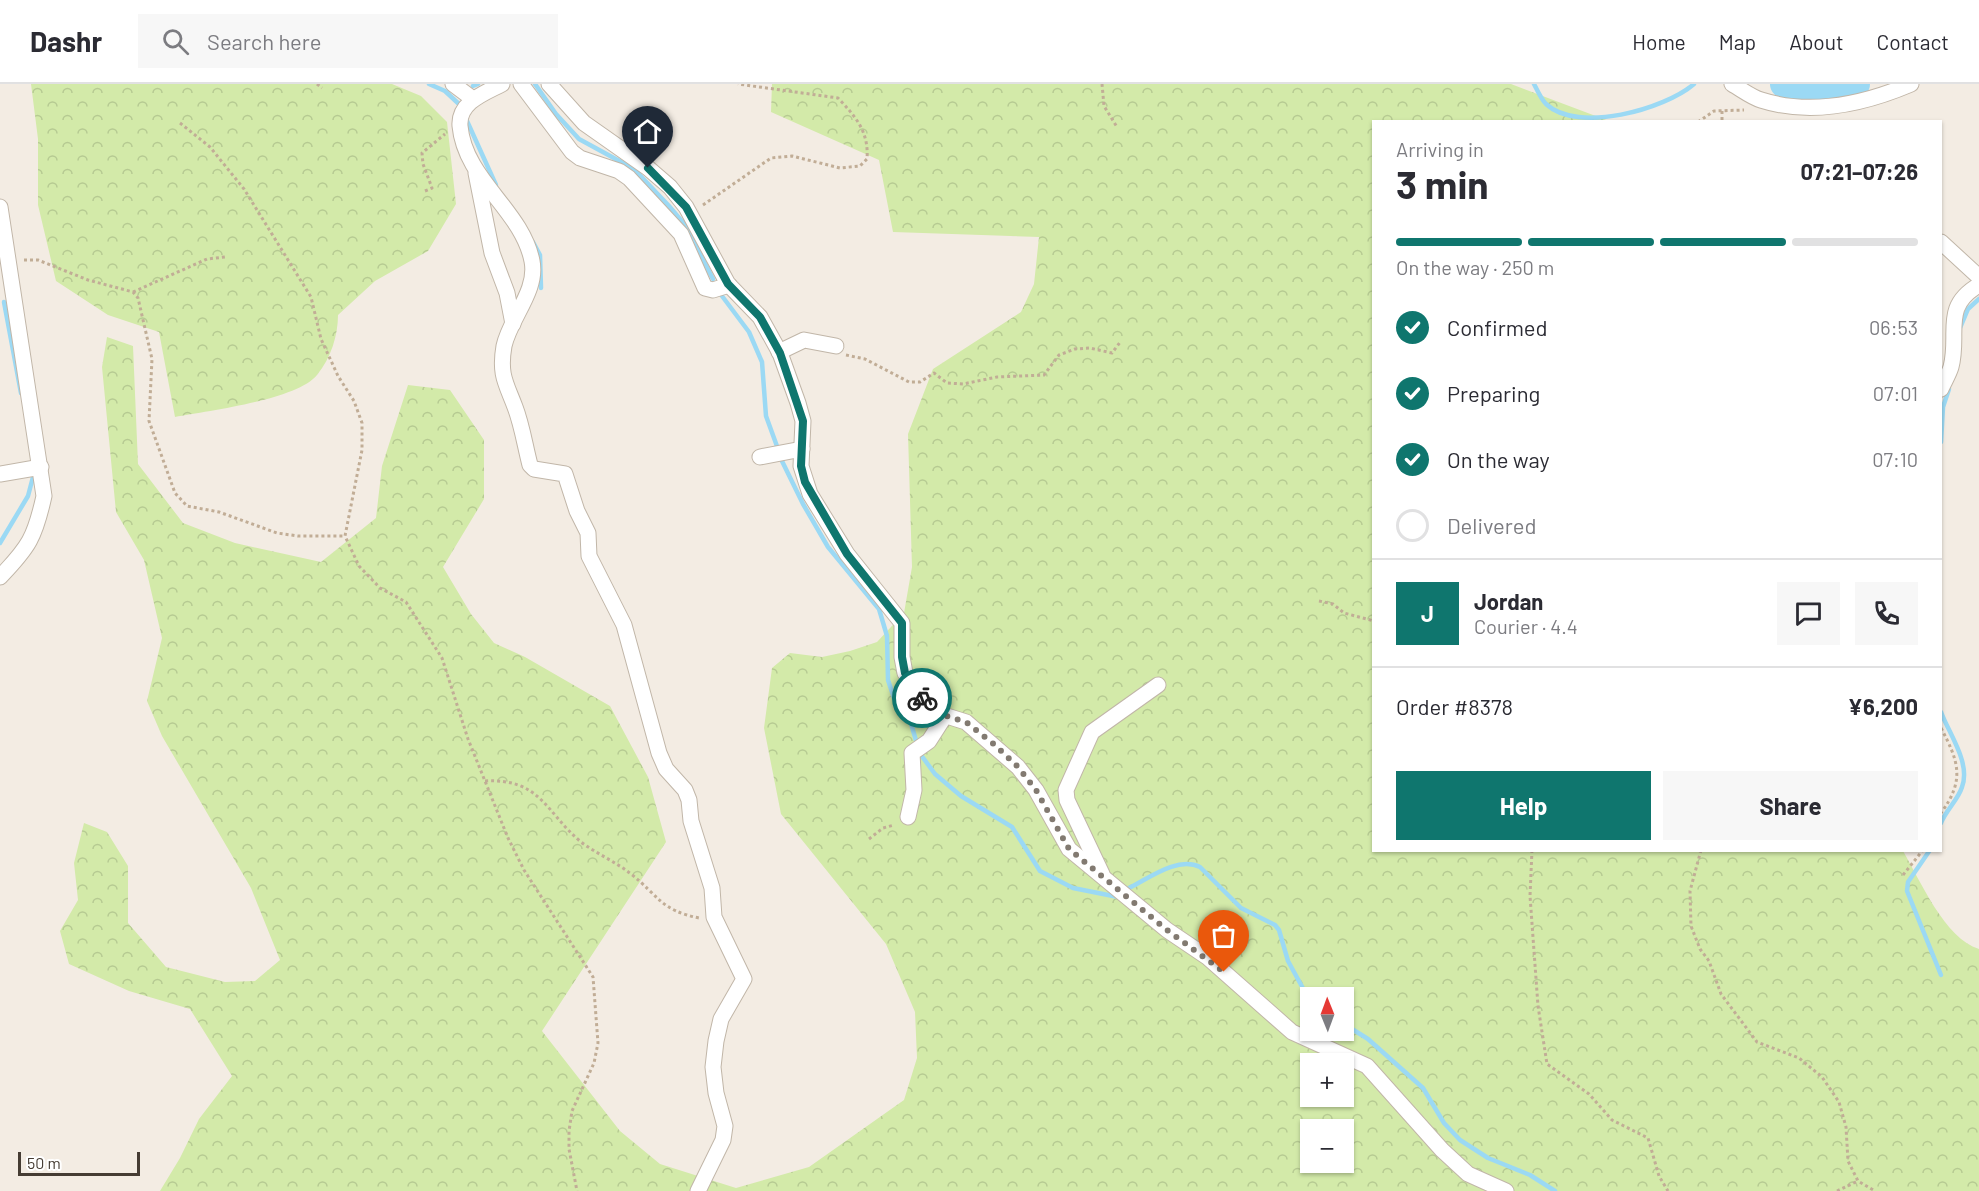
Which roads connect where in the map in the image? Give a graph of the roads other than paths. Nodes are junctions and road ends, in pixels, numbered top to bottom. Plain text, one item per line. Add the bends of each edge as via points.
1 (453, 84) edge
2 (502, 84) edge
3 (521, 84) edge
4 (549, 84) edge
5 (1732, 84) edge
6 (1911, 84) edge
7 (473, 99) junction
8 (475, 169) junction
9 (0, 207) edge
10 (1942, 243) edge
11 (1979, 277) edge
12 (729, 285) junction
13 (1979, 285) edge
14 (513, 324) junction
15 (836, 346) road end
16 (779, 352) junction
17 (1942, 387) edge
18 (802, 449) junction
19 (760, 457) dead end
20 (41, 467) junction
21 (0, 474) edge
22 (0, 577) edge
23 (1158, 685) dead end
24 (945, 716) junction
25 (908, 817) road end
26 (1102, 875) junction
27 (698, 1191) edge
28 (1506, 1191) edge

1 - 7 street
2 - 7 street
3 - 12 street via 572,152 619,171 677,229 705,288
4 - 12 street via 584,123 670,187 692,217
5 - 6 street via 1759,99 1798,107 1826,107 1880,97
7 - 8 street via 461,113 460,125
8 - 14 street via 487,235
8 - 14 street via 529,248 533,278
9 - 20 street
10 - 11 street
12 - 16 street via 760,317
13 - 17 street via 1961,299 1954,311 1951,366
14 - 27 street via 504,346 503,381 516,407 530,465 565,474 569,483 588,533 589,556 624,625 659,753 689,800 691,821 712,888 716,921 744,979 721,1019 716,1041 713,1067 725,1126 723,1140
15 - 16 street via 804,340
16 - 18 street via 803,421
18 - 19 street
18 - 24 street via 801,466 810,494 847,554 902,623 905,673 934,712
20 - 21 street
20 - 22 street via 44,496 36,531 25,551
23 - 26 street via 1092,732 1066,790
24 - 25 street via 929,741 910,758 915,783
24 - 26 street via 966,722 1018,767 1036,790 1069,849
26 - 28 street via 1167,930 1207,957 1292,1032 1367,1066 1468,1174

